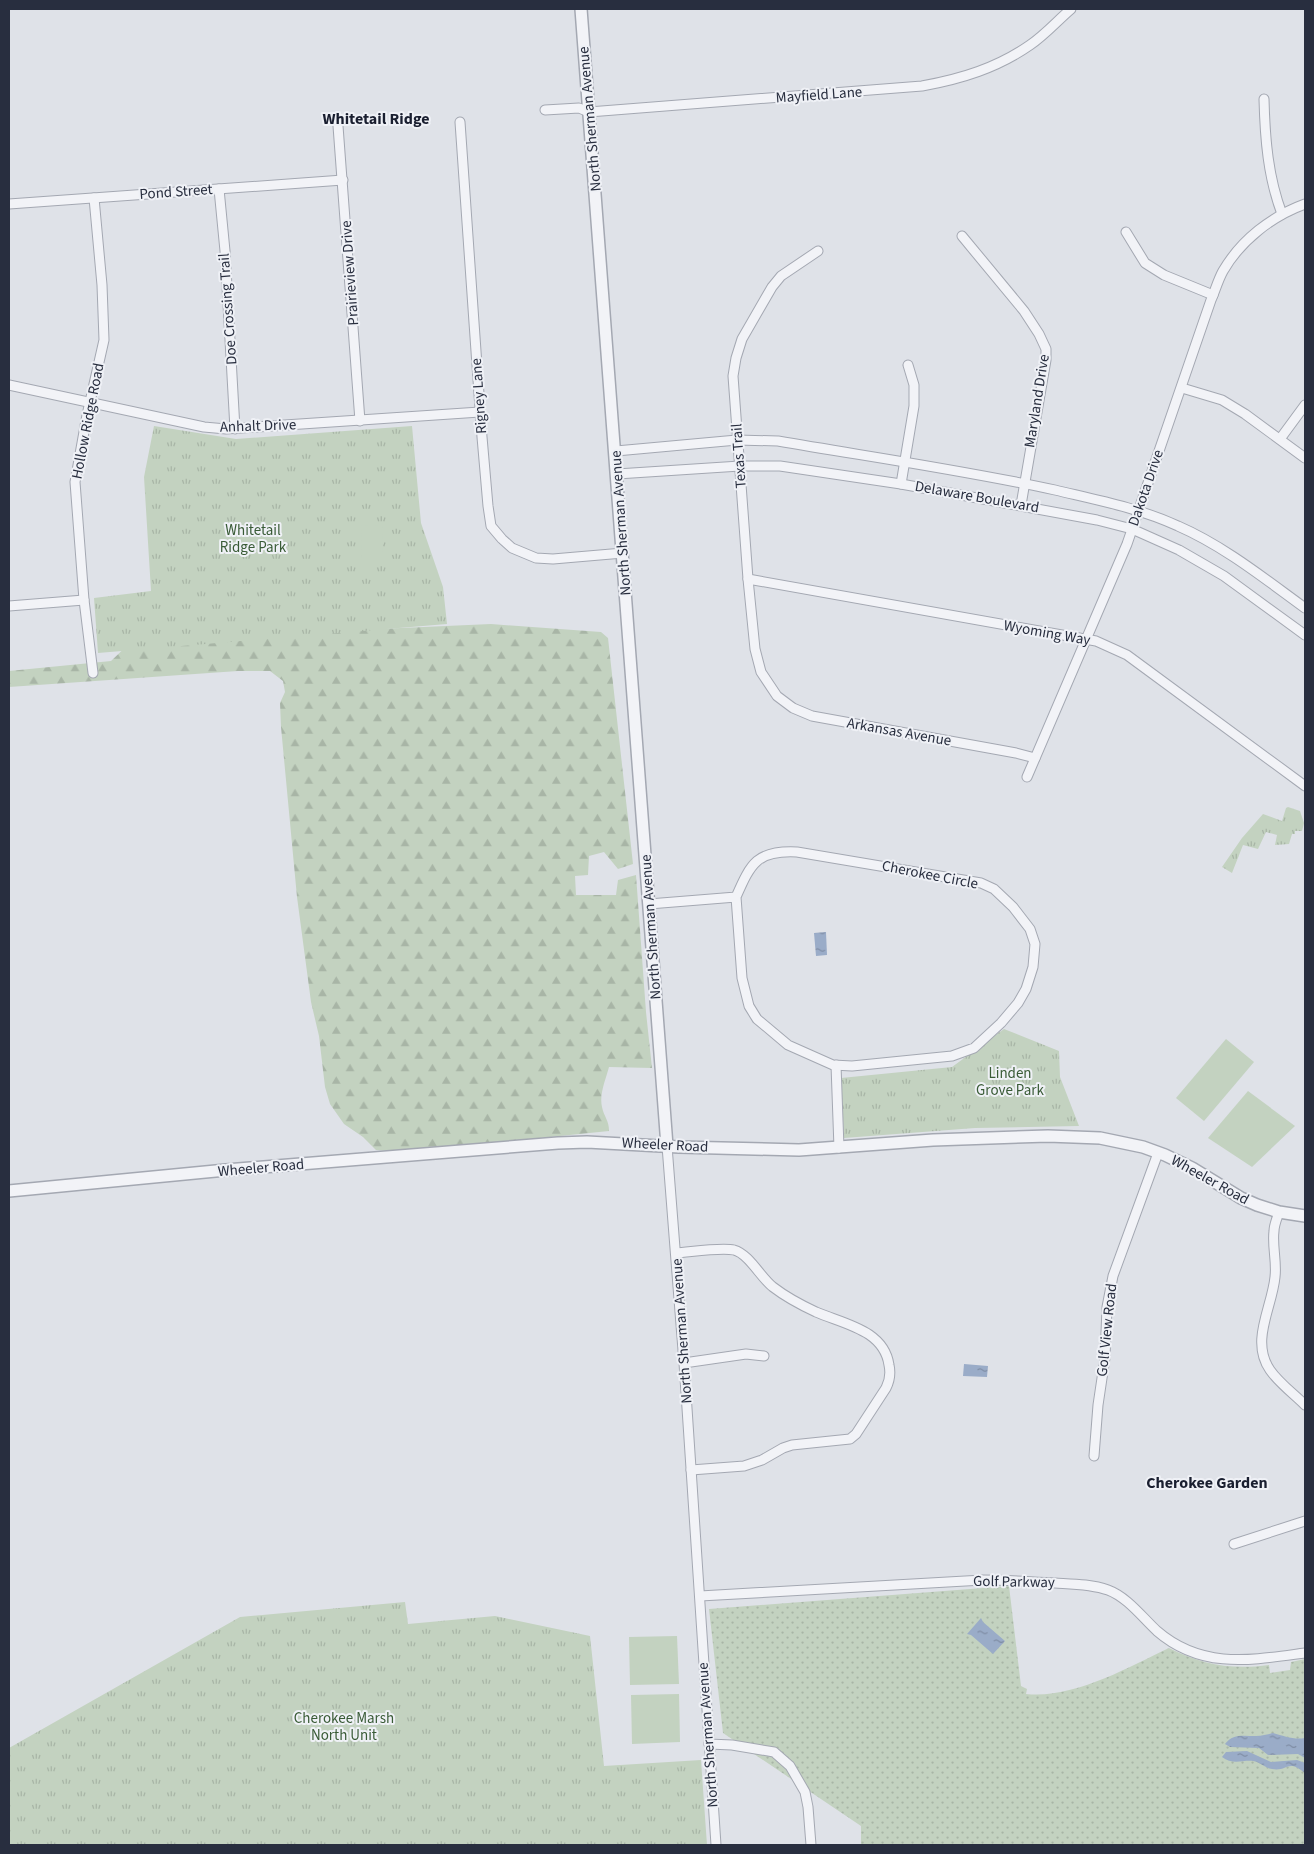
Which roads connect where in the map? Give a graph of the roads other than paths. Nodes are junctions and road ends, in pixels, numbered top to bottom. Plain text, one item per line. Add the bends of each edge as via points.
1 (581, 9) edge
2 (1071, 9) edge
3 (1264, 99) dead end
4 (545, 110) dead end
5 (589, 112) junction
6 (460, 122) dead end
7 (338, 126) dead end
8 (343, 180) junction
9 (219, 189) junction
10 (94, 198) junction
11 (9, 204) edge
12 (1305, 204) edge
13 (1282, 214) junction
14 (1126, 232) dead end
15 (962, 236) dead end
16 (818, 251) dead end
17 (1213, 295) junction
18 (908, 365) dead end
19 (9, 385) edge
20 (1182, 388) junction
21 (91, 404) junction
22 (1305, 404) edge
23 (480, 412) junction
24 (360, 421) junction
25 (235, 429) junction
26 (738, 440) junction
27 (1280, 440) junction
28 (616, 451) junction
29 (1305, 458) edge
30 (904, 462) junction
31 (740, 466) junction
32 (618, 474) junction
33 (1024, 483) junction
34 (901, 484) junction
35 (1020, 505) junction
36 (1139, 510) junction
37 (1132, 530) junction
38 (623, 553) junction
39 (748, 579) junction
40 (84, 600) junction
41 (9, 606) edge
42 (1305, 608) edge
43 (1305, 635) edge
44 (1086, 640) junction
45 (93, 673) dead end
46 (772, 689) joint
47 (1036, 758) junction
48 (1027, 777) dead end
49 (1305, 786) edge
50 (736, 897) junction
51 (649, 904) junction
52 (836, 1066) junction
53 (668, 1146) junction
54 (839, 1148) junction
55 (1158, 1153) junction
56 (9, 1191) edge
57 (1279, 1212) junction
58 (1305, 1216) edge
59 (676, 1253) junction
60 (764, 1356) dead end
61 (684, 1363) junction
62 (1305, 1405) edge
63 (1094, 1456) dead end
64 (691, 1470) junction
65 (1305, 1521) edge
66 (1234, 1544) dead end
67 (700, 1596) junction
68 (1305, 1653) edge
69 (709, 1744) junction
70 (716, 1845) edge
71 (810, 1845) edge

1 - 5 street, North Sherman Avenue
2 - 5 street, Mayfield Lane via 1032,44 1003,62 948,81 906,88
3 - 13 street via 1270,175
4 - 5 street, Mayfield Lane via 579,108
5 - 28 street, North Sherman Avenue
6 - 23 street, Rigney Lane
7 - 8 street, Prairieview Drive
8 - 9 street, Pond Street
8 - 24 street, Prairieview Drive
9 - 10 street, Pond Street
9 - 25 street, Doe Crossing Trail
10 - 11 street, Pond Street
10 - 21 street, Hollow Ridge Road via 104,340
12 - 13 street, Dakota Drive
13 - 17 street, Dakota Drive via 1241,247 1223,272
14 - 17 street via 1145,263 1164,275
15 - 33 street, Maryland Drive via 1024,311 1046,349
16 - 26 street, Texas Trail via 780,276 742,339 733,376
17 - 20 street, Dakota Drive
18 - 30 street via 915,392
19 - 21 street, Anhalt Drive
20 - 27 street via 1222,400
20 - 36 street, Dakota Drive
21 - 25 street, Anhalt Drive via 204,427
21 - 40 street, Hollow Ridge Road via 75,482
22 - 27 street
23 - 24 street, Anhalt Drive
23 - 38 street, Rigney Lane via 491,526 502,539 519,552 536,558
24 - 25 street, Anhalt Drive
26 - 28 street, Delaware Boulevard
26 - 30 street, Delaware Boulevard via 778,441
26 - 31 street, Texas Trail
27 - 29 street
28 - 32 street, North Sherman Avenue
30 - 33 street, Delaware Boulevard
30 - 34 street
31 - 32 street, Delaware Boulevard
31 - 34 street, Delaware Boulevard via 780,466
31 - 39 street, Texas Trail
32 - 38 street, North Sherman Avenue
33 - 35 street, Maryland Drive
33 - 36 street, Delaware Boulevard
34 - 35 street, Delaware Boulevard
35 - 37 street, Delaware Boulevard
36 - 37 street, Dakota Drive
36 - 42 street, Delaware Boulevard via 1211,543
37 - 43 street, Delaware Boulevard via 1179,550 1224,576
37 - 44 street, Dakota Drive
38 - 51 street, North Sherman Avenue
39 - 44 street, Wyoming Way
39 - 46 street, Texas Trail via 754,649 761,672
40 - 41 street
40 - 45 street, Hollow Ridge Road
44 - 47 street, Dakota Drive
44 - 49 street, Wyoming Way via 1127,655
46 - 47 street, Arkansas Avenue via 793,708 812,716
47 - 48 street, Dakota Drive
50 - 51 street
50 - 52 street, Cherokee Circle via 742,978 748,1006 757,1019 788,1045
50 - 52 street, Cherokee Circle via 747,872 763,855 797,852 981,883 1013,907 1030,929 1035,944 1033,967 1026,989 1001,1023 974,1048 952,1056
51 - 53 street, North Sherman Avenue
52 - 54 street
53 - 54 street, Wheeler Road
53 - 56 street, Wheeler Road via 558,1143
53 - 59 street, North Sherman Avenue
54 - 55 street, Wheeler Road via 933,1140 1072,1136 1121,1142
55 - 57 street, Wheeler Road via 1192,1168 1241,1198
55 - 63 street, Golf View Road via 1113,1276 1107,1307
57 - 58 street, Wheeler Road
57 - 62 street via 1274,1231 1276,1273 1260,1343 1271,1372
59 - 61 street, North Sherman Avenue
59 - 64 street via 734,1250 744,1256 772,1286 879,1342 887,1355 890,1371 890,1380 856,1434 846,1440 792,1445 753,1464
60 - 61 street via 753,1353
61 - 64 street, North Sherman Avenue
64 - 67 street, North Sherman Avenue
65 - 66 street
67 - 68 street, Golf Parkway via 990,1580 1078,1584 1117,1595 1158,1632 1194,1654 1235,1660
67 - 69 street, North Sherman Avenue
69 - 70 street, North Sherman Avenue
69 - 71 street via 774,1752 790,1766 805,1792

